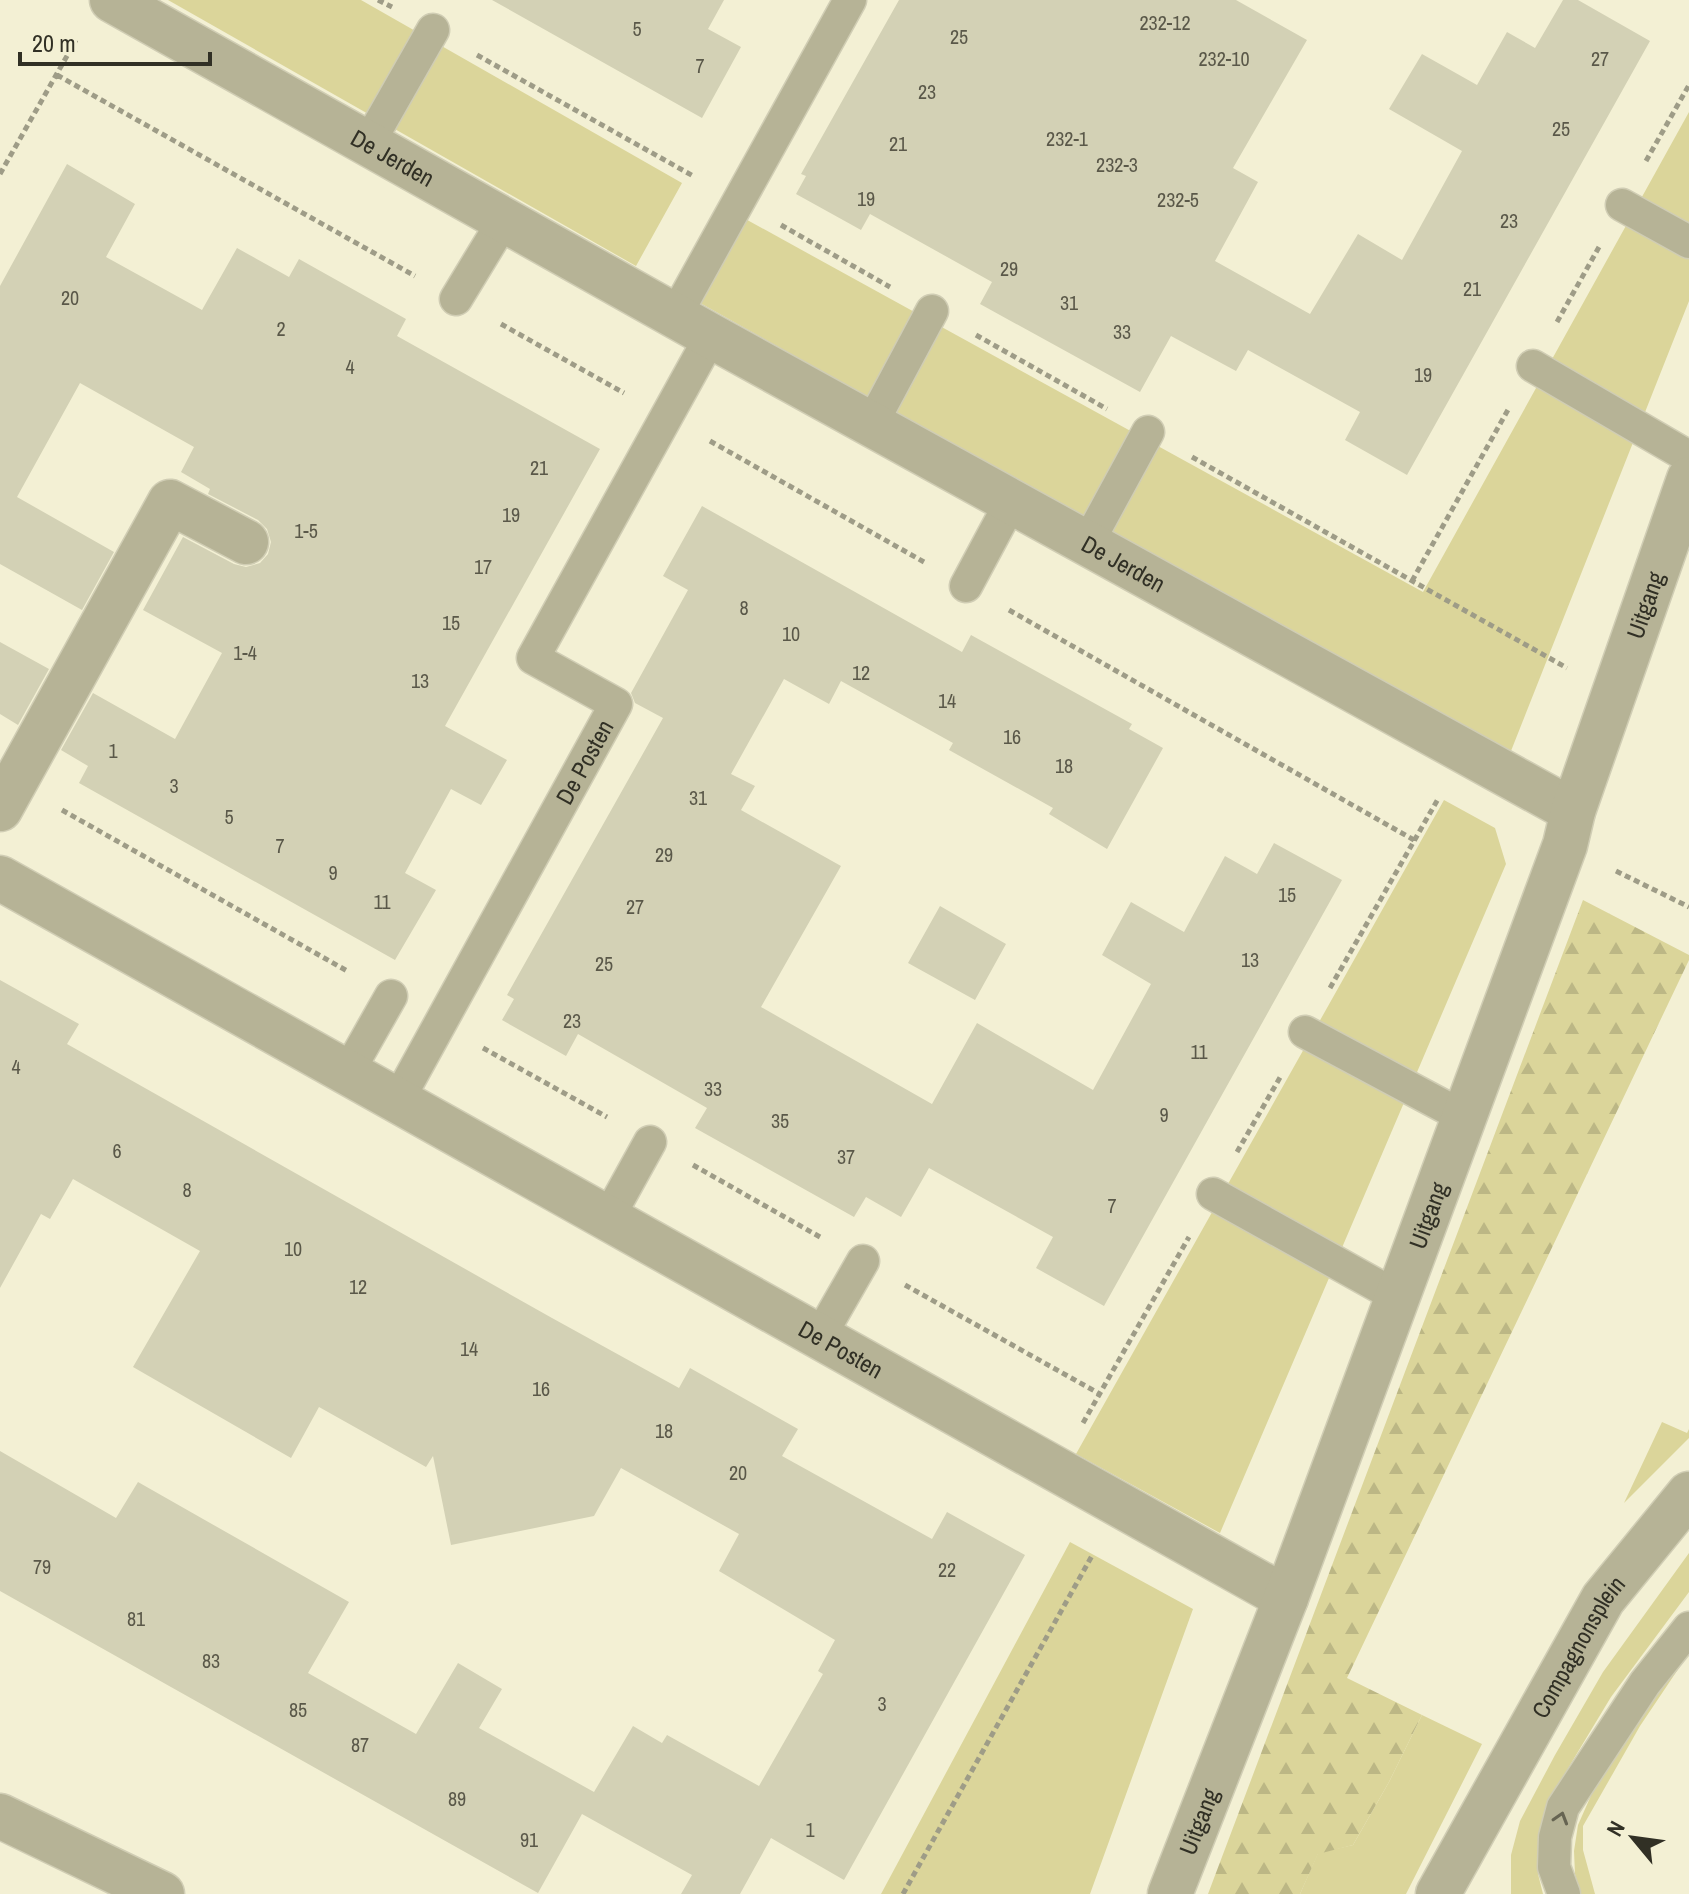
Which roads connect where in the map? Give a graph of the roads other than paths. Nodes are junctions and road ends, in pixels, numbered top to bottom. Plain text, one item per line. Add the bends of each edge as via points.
1 (112, 0) edge
2 (850, 0) edge
3 (433, 30) road end
4 (368, 144) junction
5 (1622, 205) dead end
6 (504, 220) junction
7 (1689, 242) edge
8 (456, 299) road end
9 (932, 311) dead end
10 (693, 326) junction
11 (1533, 366) dead end
12 (871, 425) junction
13 (1148, 432) dead end
14 (1689, 457) edge
15 (1689, 479) edge
16 (1011, 502) junction
17 (1679, 536) edge
18 (246, 542) dead end
19 (1087, 544) junction
20 (966, 586) road end
21 (7, 796) edge
22 (1569, 828) junction
23 (0, 878) edge
24 (391, 996) road end
25 (1305, 1032) road end
26 (348, 1072) junction
27 (398, 1100) junction
28 (1464, 1117) junction
29 (650, 1142) road end
30 (1213, 1194) road end
31 (608, 1218) junction
32 (863, 1261) road end
33 (1398, 1297) junction
34 (820, 1336) junction
35 (1689, 1494) edge
36 (1286, 1598) junction
37 (1689, 1628) edge
38 (0, 1816) edge
39 (1480, 1829) junction
40 (162, 1894) edge
41 (1170, 1894) edge
42 (1438, 1894) edge
43 (1464, 1894) edge
44 (1471, 1894) edge
45 (1564, 1894) edge

1 - 4 street, De Jerden
2 - 10 lane via 738,201
3 - 4 lane
4 - 6 street, De Jerden
5 - 7 lane
6 - 8 lane
6 - 10 street, De Jerden
9 - 12 lane
10 - 12 street, De Jerden
10 - 27 lane, De Posten via 666,417 533,658 616,704
11 - 14 lane
12 - 16 street, De Jerden
13 - 19 lane
15 - 17 street, Uitgang
16 - 19 street, De Jerden
16 - 20 lane
17 - 22 street, Uitgang
18 - 21 street via 170,502
19 - 22 street, De Jerden via 1464,752
22 - 28 street, Uitgang
23 - 26 street, De Posten
24 - 26 lane
25 - 28 lane
26 - 27 street, De Posten
27 - 31 street, De Posten
28 - 33 street, Uitgang
29 - 31 lane
30 - 33 lane
31 - 34 street, De Posten
32 - 34 lane
33 - 36 street, Uitgang
34 - 36 street, De Posten
35 - 39 street, Compagnonsplein via 1603,1599
36 - 41 street, Uitgang
45 -> 37 lane via 1554,1867 1563,1807 1645,1683
38 - 40 street
39 - 42 street, Compagnonsplein
39 - 43 street
39 - 44 street, Compagnonsplein

